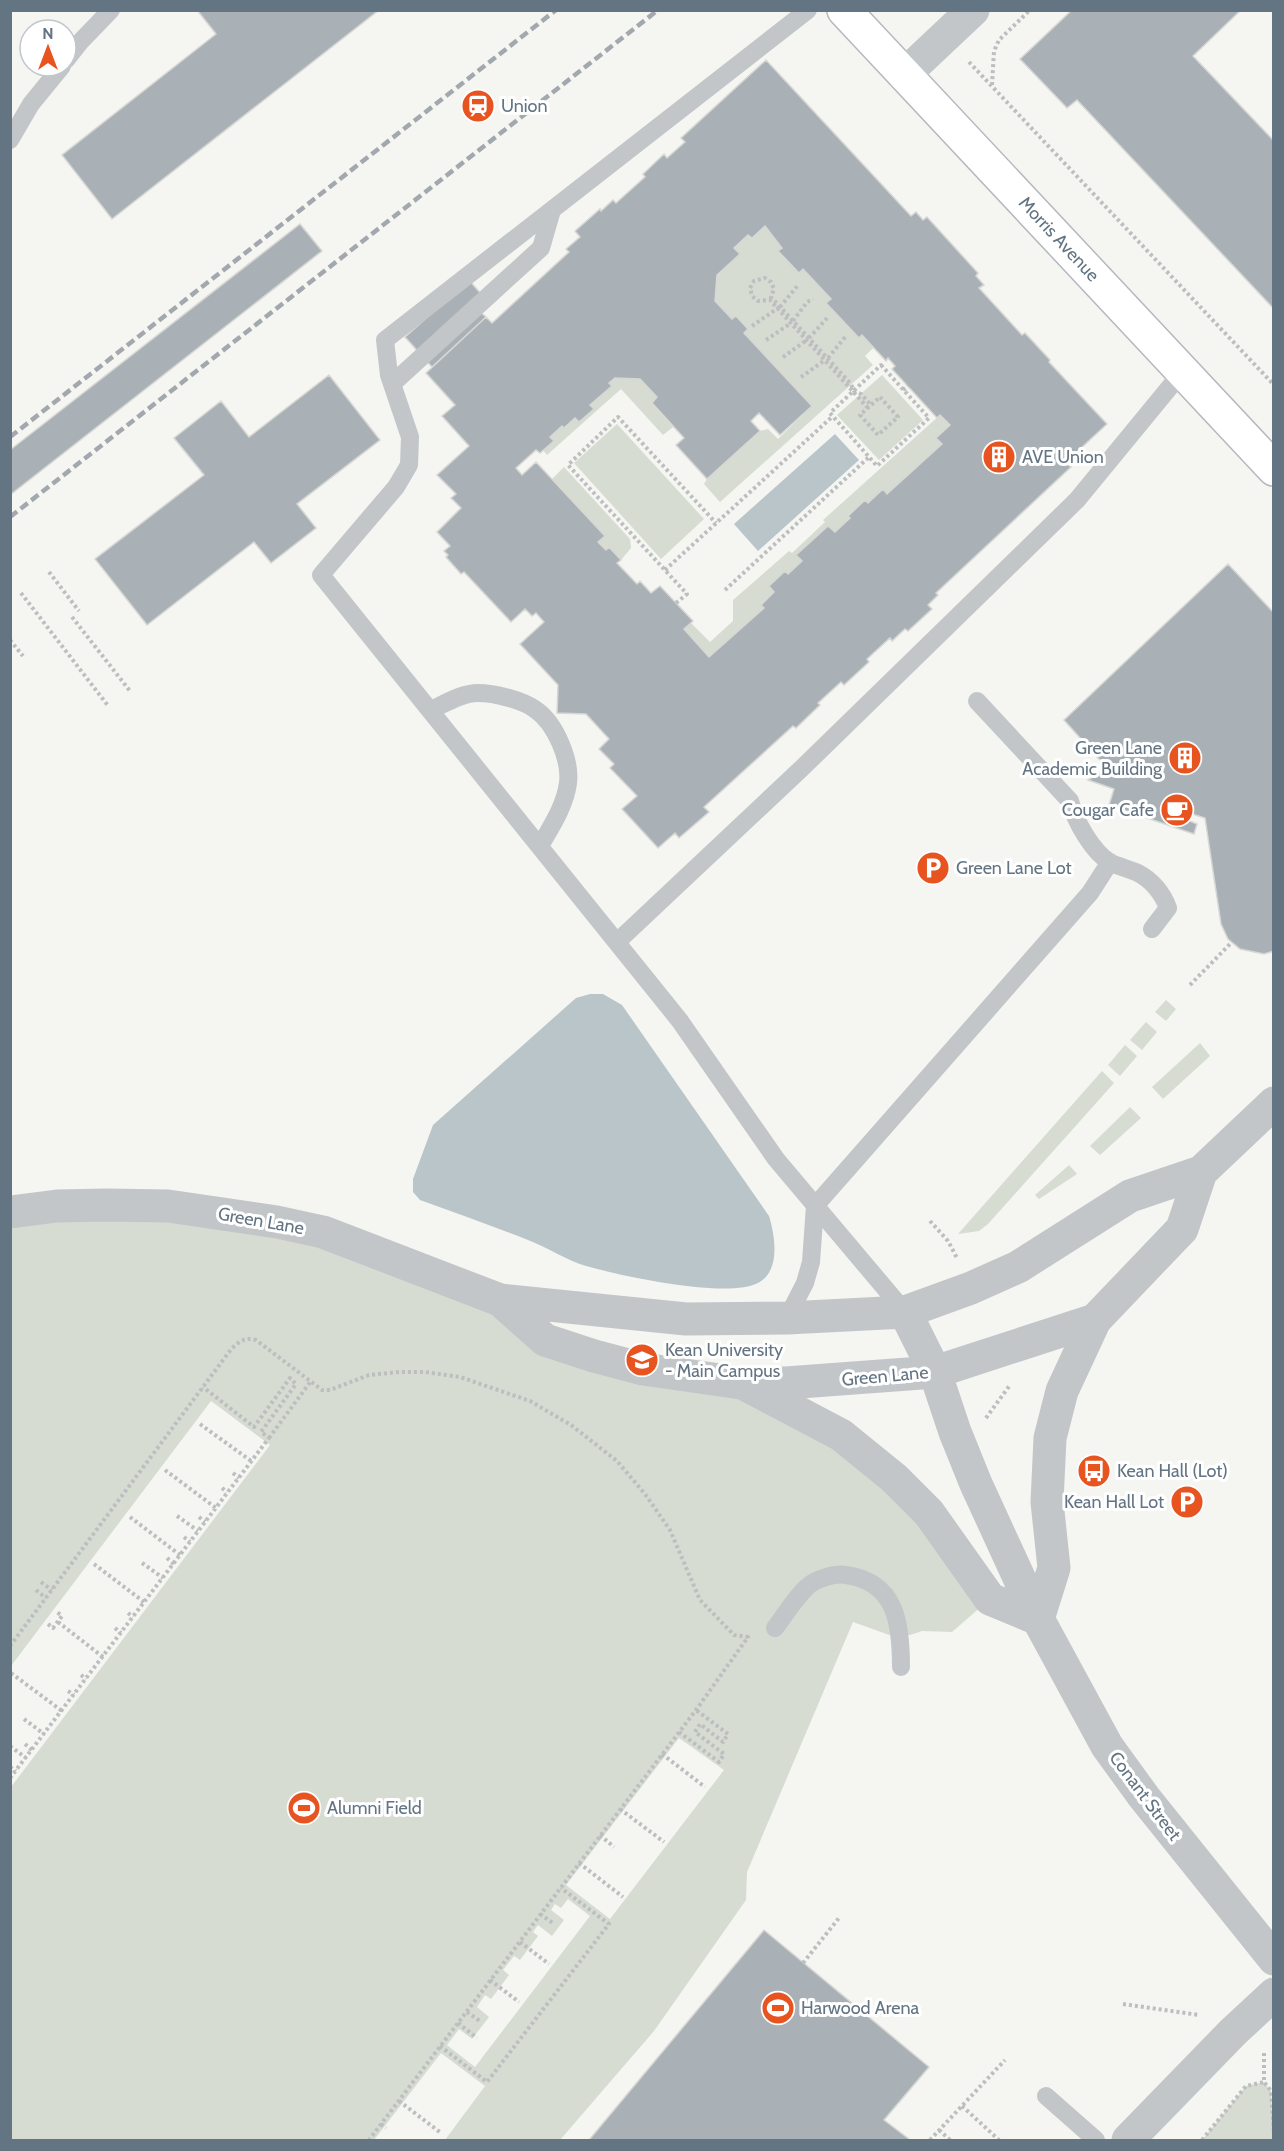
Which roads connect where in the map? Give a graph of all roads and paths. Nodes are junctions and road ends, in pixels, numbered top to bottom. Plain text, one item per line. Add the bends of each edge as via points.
1 (111, 10) edge
2 (808, 10) edge
3 (844, 10) edge
4 (973, 10) edge
5 (1030, 10) edge
6 (78, 45) edge
7 (975, 68) dead end
8 (904, 75) junction
9 (52, 78) edge
10 (992, 85) junction
11 (10, 140) edge
12 (552, 210) junction
13 (799, 284) dead end
14 (813, 299) dead end
15 (779, 308) junction
16 (829, 316) dead end
17 (792, 322) junction
18 (752, 326) dead end
19 (846, 336) dead end
20 (808, 339) junction
21 (766, 340) dead end
22 (783, 357) dead end
23 (826, 359) junction
24 (1183, 371) junction
25 (801, 377) dead end
26 (392, 384) junction
27 (1274, 385) edge
28 (908, 386) dead end
29 (903, 390) junction
30 (854, 391) junction
31 (870, 406) junction
32 (833, 416) junction
33 (869, 457) junction
34 (1274, 469) edge
35 (716, 523) junction
36 (665, 570) junction
37 (49, 572) dead end
38 (725, 590) dead end
39 (21, 593) dead end
40 (676, 603) dead end
41 (79, 611) dead end
42 (72, 617) dead end
43 (10, 640) edge
44 (23, 656) dead end
45 (130, 691) dead end
46 (977, 701) dead end
47 (109, 707) dead end
48 (431, 710) junction
49 (540, 846) junction
50 (1110, 862) junction
51 (1152, 929) dead end
52 (617, 942) junction
53 (1232, 942) dead end
54 (1190, 985) dead end
55 (1274, 1103) edge
56 (1201, 1172) junction
57 (815, 1206) junction
58 (10, 1212) edge
59 (930, 1221) dead end
60 (971, 1288) junction
61 (500, 1300) junction
62 (905, 1312) junction
63 (787, 1318) junction
64 (1095, 1320) junction
65 (935, 1372) junction
66 (311, 1381) junction
67 (741, 1383) junction
68 (1011, 1384) dead end
69 (203, 1387) junction
70 (979, 1422) dead end
71 (200, 1424) dead end
72 (269, 1438) junction
73 (251, 1461) junction
74 (165, 1470) dead end
75 (233, 1473) dead end
76 (239, 1478) junction
77 (222, 1488) dead end
78 (227, 1492) junction
79 (216, 1508) junction
80 (177, 1516) dead end
81 (130, 1517) dead end
82 (199, 1517) dead end
83 (205, 1522) junction
84 (198, 1531) junction
85 (184, 1537) dead end
86 (190, 1542) junction
87 (180, 1555) junction
88 (167, 1558) dead end
89 (142, 1563) dead end
90 (94, 1564) dead end
91 (174, 1564) junction
92 (163, 1578) junction
93 (41, 1582) dead end
94 (36, 1590) dead end
95 (52, 1590) junction
96 (46, 1598) junction
97 (144, 1602) junction
98 (57, 1612) dead end
99 (128, 1613) dead end
100 (133, 1617) junction
101 (1038, 1619) junction
102 (58, 1622) junction
103 (48, 1623) dead end
104 (115, 1628) dead end
105 (775, 1628) dead end
106 (121, 1633) junction
107 (10, 1646) edge
108 (103, 1657) junction
109 (900, 1667) dead end
110 (11, 1673) edge
111 (81, 1675) dead end
112 (86, 1679) junction
113 (68, 1690) dead end
114 (74, 1695) junction
115 (696, 1710) junction
116 (62, 1711) junction
117 (24, 1719) dead end
118 (679, 1731) junction
119 (44, 1734) junction
120 (26, 1744) dead end
121 (10, 1746) edge
122 (32, 1750) junction
123 (662, 1754) junction
124 (26, 1758) junction
125 (10, 1767) edge
126 (16, 1771) junction
127 (10, 1778) edge
128 (705, 1787) dead end
129 (620, 1809) junction
130 (600, 1835) junction
131 (664, 1842) dead end
132 (614, 1847) dead end
133 (579, 1863) junction
134 (561, 1888) junction
135 (623, 1897) dead end
136 (540, 1914) junction
137 (839, 1918) dead end
138 (554, 1924) dead end
139 (520, 1942) junction
140 (1274, 1959) edge
141 (803, 1963) dead end
142 (549, 1964) dead end
143 (490, 1980) junction
144 (1274, 1994) edge
145 (519, 2002) dead end
146 (1123, 2004) dead end
147 (467, 2012) junction
148 (1206, 2015) dead end
149 (481, 2022) dead end
150 (458, 2023) junction
151 (477, 2038) dead end
152 (1266, 2045) dead end
153 (440, 2046) junction
154 (1005, 2060) dead end
155 (1264, 2082) junction
156 (1046, 2096) dead end
157 (399, 2101) junction
158 (962, 2106) junction
159 (381, 2124) junction
160 (386, 2128) dead end
161 (939, 2130) junction
162 (441, 2133) dead end
163 (1274, 2133) edge
164 (369, 2140) edge
165 (930, 2140) edge
166 (950, 2140) edge
167 (999, 2140) edge
168 (1096, 2140) edge
169 (1128, 2140) edge
170 (1202, 2140) edge

1 - 6 lane
2 - 12 lane
3 - 8 main road, Morris Avenue
4 - 8 street
5 - 10 path via 999,40 994,51
7 - 10 path
8 - 24 main road, Morris Avenue
9 - 11 lane
10 - 27 path
12 - 26 lane via 541,248
12 - 26 lane via 386,340
13 - 15 path
14 - 17 path
15 - 15 path via 771,297 771,282 765,278 754,281 750,288 752,296 758,301 770,300
15 - 17 path
15 - 18 path
16 - 20 path
17 - 20 path
17 - 21 path
19 - 23 path
20 - 22 path
20 - 23 path
23 - 25 path
23 - 30 path
24 - 34 main road, Morris Avenue
24 - 52 lane via 1077,500
26 - 48 lane via 410,437 409,465 396,487 321,575
28 - 29 path
29 - 30 path via 881,365
29 - 33 path via 929,418 877,466
30 - 31 path
30 - 32 path via 830,413
31 - 31 path via 860,415 878,435 898,417 880,398
32 - 33 path
32 - 35 path
33 - 38 path
35 - 36 path
35 - 36 path via 618,417 568,465
36 - 40 path via 687,594
37 - 41 path
39 - 47 path
42 - 45 path
43 - 44 path
46 - 50 lane via 1070,801 1074,817 1089,840
48 - 49 lane
48 - 49 lane via 478,693 505,697 536,710 550,727 566,756 568,783 558,814
49 - 52 lane
50 - 51 lane via 1140,874 1162,894 1167,908
50 - 57 lane via 1090,893
52 - 57 lane via 680,1021 776,1160
53 - 54 path
55 - 56 street, Green Lane
56 - 60 street, Green Lane via 1130,1196 1018,1268
56 - 64 street, Green Lane via 1182,1229
57 - 62 lane
57 - 63 lane via 811,1262
58 - 61 street, Green Lane via 106,1204 168,1206 277,1222 323,1232
59 - 60 path via 948,1241
60 - 62 street, Green Lane
61 - 63 street, Green Lane via 686,1319
61 - 67 street, Green Lane via 545,1340 565,1347 643,1369
62 - 63 street, Green Lane
62 - 65 street, Conant Street
64 - 65 street, Green Lane
64 - 101 street via 1062,1391 1050,1438 1047,1502 1054,1568
65 - 67 street, Green Lane
65 - 101 street, Conant Street via 976,1484
66 - 69 path via 248,1337 232,1348
66 - 72 path
66 - 115 path via 322,1390 330,1390 369,1376 399,1372 460,1377 530,1401 571,1425 617,1461 670,1530 700,1600 734,1635 748,1637
67 - 101 street via 841,1435 929,1513 990,1599
68 - 70 path via 991,1413
69 - 72 path via 254,1427 290,1378 296,1384 261,1432
69 - 95 path
71 - 73 path
72 - 73 path
73 - 76 path
74 - 79 path
75 - 76 path
76 - 78 path
77 - 78 path
78 - 79 path
79 - 83 path
80 - 84 path
81 - 87 path
82 - 83 path
83 - 84 path
84 - 86 path
85 - 86 path
86 - 87 path
87 - 91 path
88 - 91 path
89 - 92 path
90 - 97 path
91 - 92 path
92 - 97 path
93 - 95 path
94 - 96 path
95 - 96 path
96 - 107 path
97 - 100 path
98 - 102 path via 62,1616
99 - 100 path
100 - 106 path
101 - 140 street, Conant Street via 1107,1746
102 - 103 path via 53,1628
102 - 108 path
104 - 106 path
105 - 109 lane via 807,1586 842,1574 861,1577 877,1586 895,1611 901,1639
106 - 108 path
108 - 112 path
110 - 116 path
111 - 112 path
112 - 114 path
113 - 114 path
114 - 116 path
115 - 118 path
115 - 118 path via 728,1734 723,1742 700,1724 694,1731 724,1754 719,1762
116 - 119 path
117 - 119 path
118 - 123 path
119 - 122 path
120 - 122 path
121 - 124 path
122 - 124 path
123 - 128 path
123 - 129 path
124 - 126 path
125 - 126 path
126 - 127 path
129 - 130 path via 617,1818
129 - 131 path
130 - 132 path
130 - 133 path
133 - 134 path
133 - 135 path
134 - 136 path
134 - 153 path via 609,1924 487,2082
136 - 138 path
136 - 139 path
137 - 141 path
139 - 142 path
139 - 143 path via 498,1975
143 - 145 path
143 - 147 path
144 - 169 street
146 - 148 path
147 - 149 path
147 - 150 path
150 - 151 path
150 - 153 path
152 - 155 path
153 - 157 path
154 - 158 path
155 - 163 path via 1271,2091
155 - 170 path via 1246,2086
156 - 168 lane
157 - 159 path
157 - 162 path
158 - 161 path
158 - 167 path
159 - 160 path
159 - 164 path
161 - 165 path
161 - 166 path

